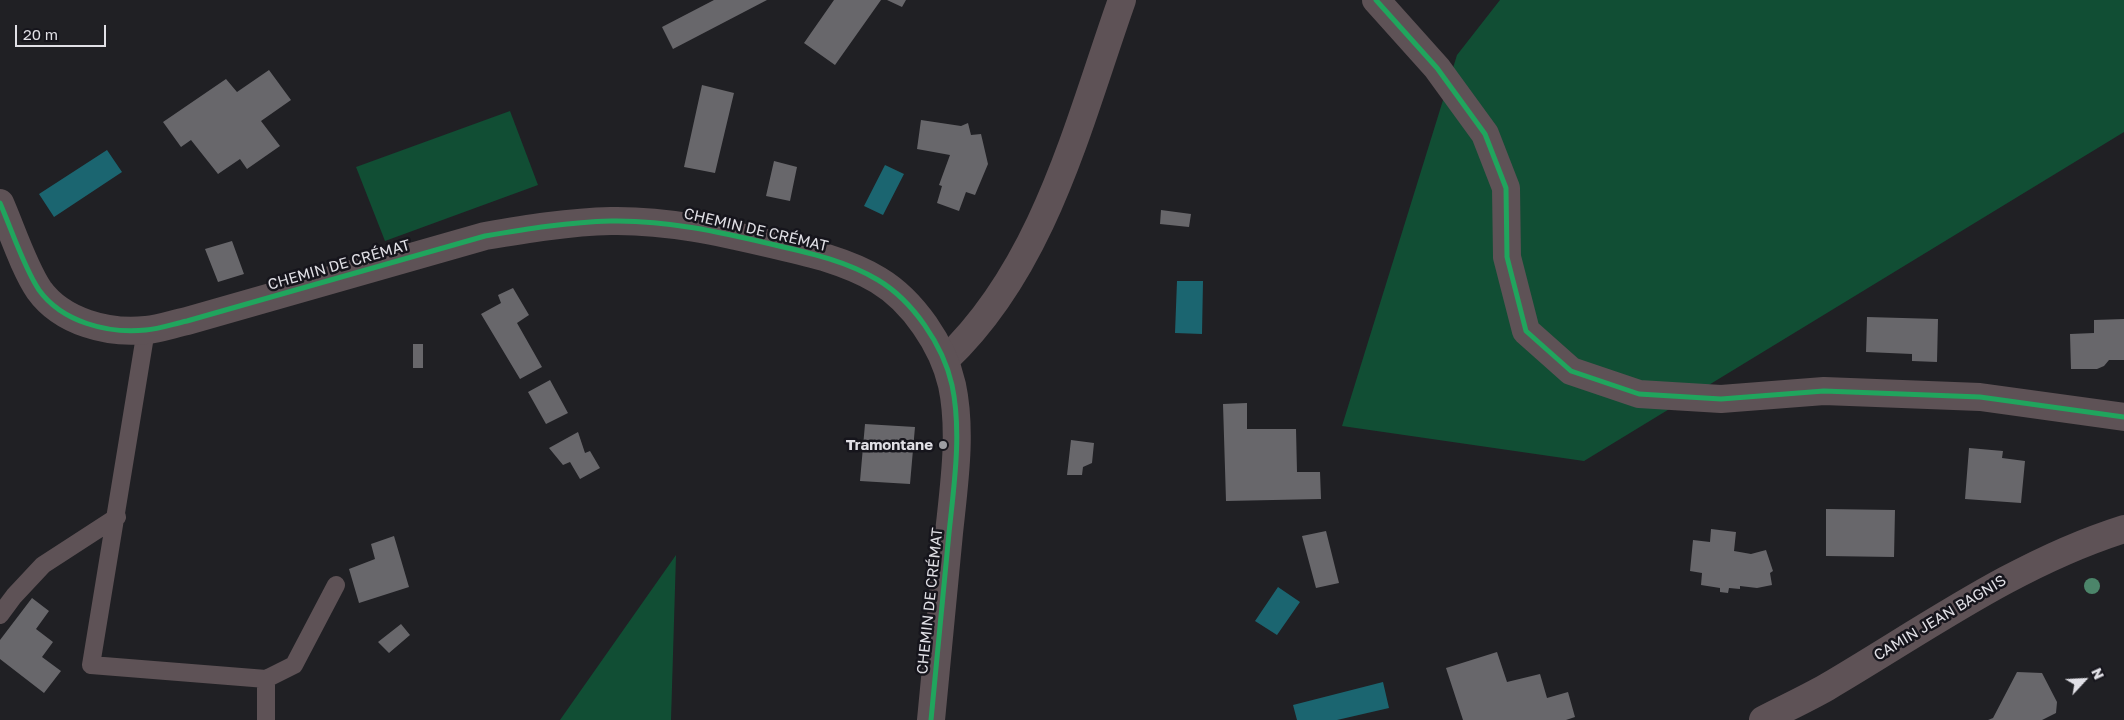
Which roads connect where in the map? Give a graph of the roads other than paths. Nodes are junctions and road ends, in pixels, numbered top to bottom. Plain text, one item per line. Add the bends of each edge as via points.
1 (1122, 0) edge
2 (1376, 0) edge
3 (0, 203) edge
4 (146, 330) junction
5 (945, 360) junction
6 (2124, 417) edge
7 (117, 517) junction
8 (2124, 529) edge
9 (336, 585) dead end
10 (0, 615) edge
11 (266, 679) junction
12 (266, 720) edge
13 (931, 720) edge
14 (1763, 720) edge

1 - 5 street via 1050,203 1012,275 976,327
2 - 6 street via 1437,68 1485,134 1506,188 1508,257 1526,331 1571,371 1640,394 1721,399 1824,391 1980,397
3 - 4 street, CHEMIN DE CRÉMAT via 39,290 57,308 84,323 114,330
4 - 5 street, CHEMIN DE CRÉMAT via 485,236 609,221 671,223 826,257 851,267 879,281 896,295 929,332
4 - 7 lane
5 - 13 street, CHEMIN DE CRÉMAT via 955,414 955,471
7 - 10 lane via 43,565
7 - 11 lane via 91,665
8 - 14 street, CAMIN JEAN BAGNIS via 2064,550 2013,576 1825,688
9 - 11 lane via 294,665
11 - 12 lane

